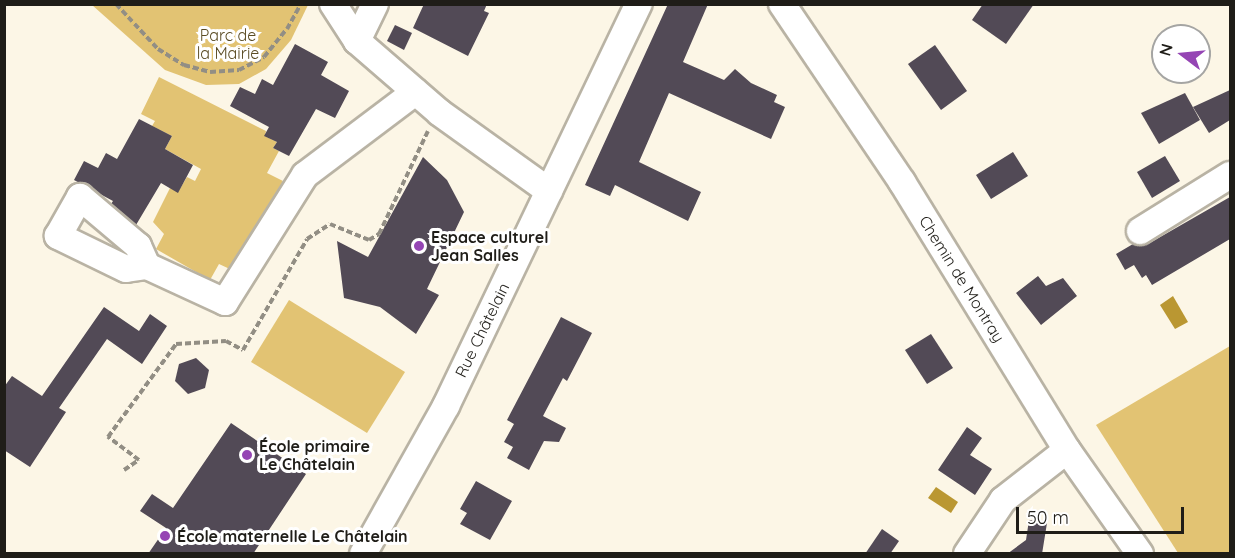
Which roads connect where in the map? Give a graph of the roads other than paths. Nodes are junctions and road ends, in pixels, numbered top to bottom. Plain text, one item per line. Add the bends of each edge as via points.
1 (333, 4) edge
2 (375, 4) edge
3 (639, 4) edge
4 (782, 4) edge
5 (357, 40) junction
6 (415, 92) junction
7 (1230, 175) edge
8 (549, 191) junction
9 (1140, 231) dead end
10 (147, 266) dead end
11 (1067, 450) junction
12 (363, 554) edge
13 (968, 554) edge
14 (1140, 554) edge

1 - 5 street
2 - 5 street
3 - 8 street, Rue Châtelain
4 - 11 street, Chemin de Montray via 902,182
5 - 6 street
6 - 8 street
6 - 10 street via 305,176 225,302
7 - 9 street
8 - 12 street, Rue Châtelain via 446,406
11 - 13 street via 1003,500
11 - 14 street, Chemin de Montray

